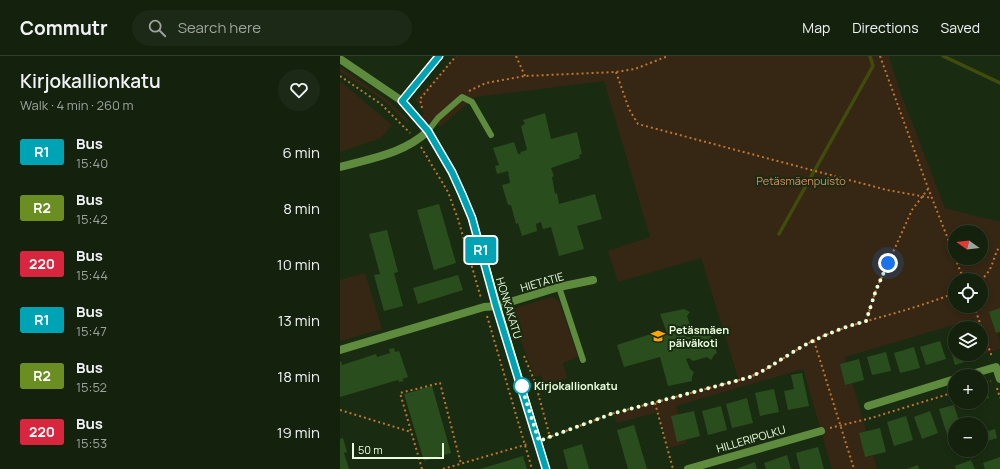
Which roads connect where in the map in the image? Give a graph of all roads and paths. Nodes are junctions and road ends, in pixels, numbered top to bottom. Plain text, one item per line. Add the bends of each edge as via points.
1 (439, 56) edge
2 (456, 56) edge
3 (516, 56) edge
4 (668, 56) edge
5 (880, 56) edge
6 (344, 59) edge
7 (616, 72) junction
8 (340, 76) edge
9 (525, 76) junction
10 (462, 97) junction
11 (402, 101) junction
12 (418, 119) junction
13 (406, 130) junction
14 (428, 131) junction
15 (491, 135) dead end
16 (417, 140) junction
17 (340, 167) edge
18 (928, 188) junction
19 (922, 196) junction
20 (932, 198) junction
21 (948, 240) edge
22 (1000, 246) edge
23 (988, 273) edge
24 (593, 280) dead end
25 (559, 287) junction
26 (948, 296) edge
27 (496, 306) junction
28 (484, 307) junction
29 (976, 313) edge
30 (866, 321) junction
31 (814, 341) junction
32 (340, 350) edge
33 (523, 354) dead end
34 (583, 360) dead end
35 (994, 368) junction
36 (988, 370) edge
37 (997, 380) edge
38 (948, 381) edge
39 (948, 394) edge
40 (655, 403) junction
41 (868, 406) dead end
42 (340, 410) edge
43 (841, 426) junction
44 (821, 430) joint
45 (411, 432) junction
46 (550, 437) junction
47 (539, 441) junction
48 (525, 445) junction
49 (461, 464) junction
50 (422, 469) edge
51 (444, 469) edge
52 (532, 469) edge
53 (546, 469) edge
54 (673, 469) edge
55 (688, 469) edge
56 (854, 469) edge

1 - 11 street
2 - 12 path via 420,99 424,114
3 - 9 path
4 - 7 path via 635,69
5 - 18 path
6 - 11 street, HONKAKATU
7 - 9 path
7 - 19 path via 629,109 638,124 887,190
8 - 13 path via 381,104
9 - 10 path via 486,83
10 - 14 lane via 438,118
10 - 15 lane via 472,102
11 - 12 street, HONKAKATU
12 - 13 path
12 - 14 street, HONKAKATU
13 - 16 path
14 - 16 street
14 - 27 street, HONKAKATU via 452,172 472,218
16 - 17 street via 395,152
16 - 28 path via 448,192
18 - 19 path
18 - 20 path
19 - 20 path
19 - 30 path via 912,210 876,290
20 - 21 path
22 - 23 path
24 - 25 street, HIETATIE
25 - 27 street, HIETATIE
25 - 34 lane
26 - 30 path
27 - 28 street
27 - 47 street, HONKAKATU
28 - 32 street
28 - 48 path
29 - 35 path
30 - 31 path
31 - 40 path via 790,353 761,373
31 - 43 path
33 - 46 path via 535,382
35 - 36 street
35 - 37 street
38 - 41 street
39 - 43 path
40 - 46 path via 611,414
40 - 54 path
42 - 45 path
43 - 44 path
43 - 56 path
44 - 55 street, HILLERIPOLKU
45 - 49 path via 400,393 440,383
45 - 50 path
46 - 47 path
47 - 48 path
47 - 53 street, HONKAKATU
48 - 49 path
48 - 52 path
49 - 51 path

